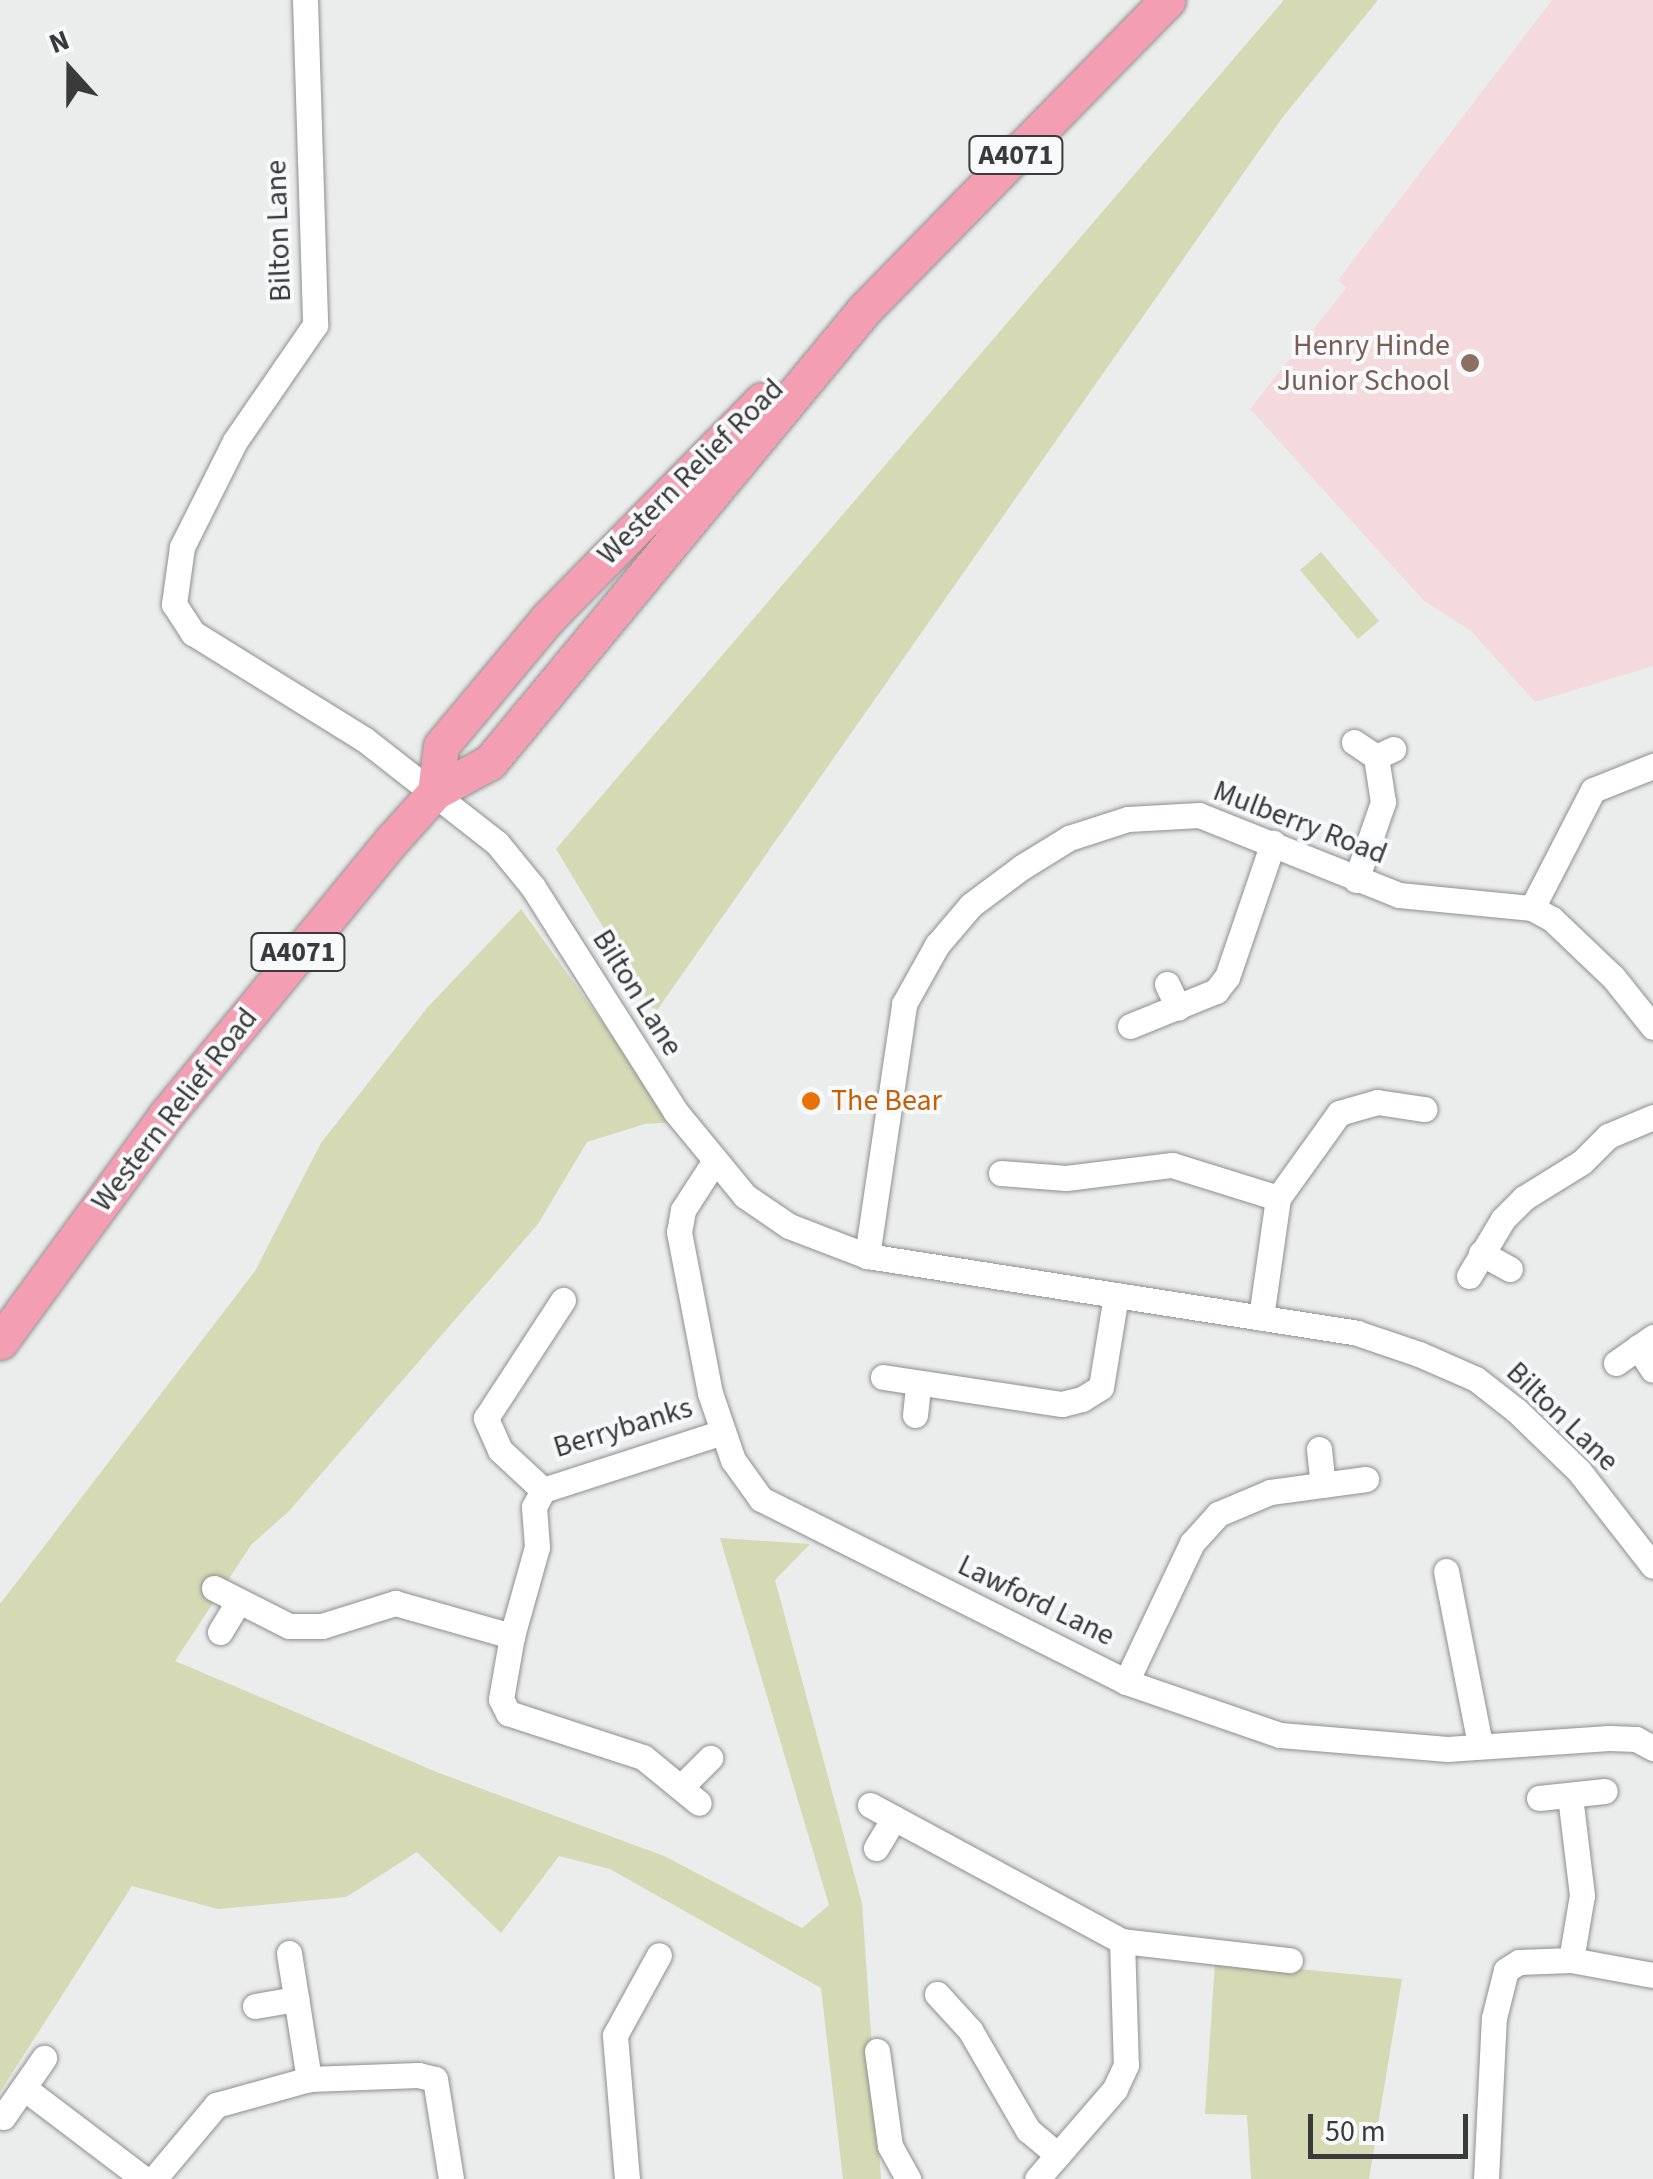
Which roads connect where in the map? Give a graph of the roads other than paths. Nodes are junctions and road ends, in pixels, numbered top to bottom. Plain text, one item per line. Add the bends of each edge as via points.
1 (305, 0) edge
2 (1168, 0) edge
3 (864, 310) junction
4 (1354, 742) dead end
5 (1653, 766) edge
6 (435, 792) junction
7 (1272, 843) junction
8 (1356, 880) junction
9 (1532, 908) junction
10 (1167, 984) dead end
11 (1178, 1008) junction
12 (1130, 1026) dead end
13 (1653, 1027) edge
14 (1424, 1108) dead end
15 (1653, 1118) edge
16 (714, 1162) junction
17 (1001, 1174) dead end
18 (1278, 1198) junction
19 (1481, 1253) junction
20 (866, 1256) junction
21 (1510, 1268) dead end
22 (1469, 1276) dead end
23 (1116, 1295) junction
24 (564, 1300) dead end
25 (1260, 1318) junction
26 (0, 1342) edge
27 (1646, 1342) edge
28 (1616, 1363) dead end
29 (1653, 1370) edge
30 (883, 1377) dead end
31 (918, 1385) junction
32 (914, 1415) dead end
33 (723, 1432) junction
34 (1319, 1448) dead end
35 (1366, 1479) dead end
36 (1323, 1485) junction
37 (543, 1490) junction
38 (1648, 1550) edge
39 (1446, 1571) dead end
40 (214, 1588) dead end
41 (237, 1604) junction
42 (220, 1632) dead end
43 (512, 1636) junction
44 (1126, 1682) junction
45 (1480, 1745) junction
46 (1653, 1748) edge
47 (710, 1758) dead end
48 (1605, 1791) dead end
49 (1570, 1796) junction
50 (1539, 1798) dead end
51 (870, 1805) dead end
52 (894, 1818) junction
53 (876, 1848) dead end
54 (1122, 1941) junction
55 (289, 1953) dead end
56 (660, 1955) dead end
57 (1290, 1960) dead end
58 (1571, 1960) junction
59 (1653, 1975) edge
60 (938, 1994) dead end
61 (296, 1999) junction
62 (254, 2006) dead end
63 (877, 2052) dead end
64 (44, 2058) dead end
65 (309, 2080) junction
66 (24, 2088) junction
67 (3, 2116) dead end
68 (1058, 2155) junction
69 (144, 2179) edge
70 (154, 2179) edge
71 (451, 2179) edge
72 (627, 2179) edge
73 (908, 2179) edge
74 (1037, 2179) edge
75 (1486, 2179) edge

1 - 6 street, Bilton Lane via 315,325 235,441 182,547 174,604 193,633 364,739
2 - 3 highway, Western Relief Road / A4071
3 - 6 highway, Western Relief Road / A4071 via 490,762
3 - 6 highway, Western Relief Road / A4071 via 805,356 548,618 441,746
4 - 8 street via 1385,753 1383,802
5 - 9 street via 1592,790
6 - 16 street, Bilton Lane via 497,843 533,887 626,1038
6 - 26 highway, Western Relief Road / A4071 via 166,1115
7 - 8 street, Mulberry Road
7 - 11 street via 1227,978 1216,991
7 - 20 street, Mulberry Road via 1199,815 1128,819 1069,838 971,905 937,945 904,1004
8 - 9 street, Mulberry Road via 1427,901
9 - 13 street via 1552,918 1613,977
10 - 11 street
11 - 12 street
14 - 18 street via 1399,1091 1340,1114
15 - 19 street via 1608,1136 1582,1162 1536,1188 1503,1219
16 - 20 street, Bilton Lane via 745,1196 789,1226
16 - 33 street, Lawford Lane via 683,1210 679,1232
17 - 18 street via 1026,1191 1172,1166
18 - 25 street
19 - 21 street
19 - 22 street
20 - 23 street, Bilton Lane
23 - 25 street, Bilton Lane
23 - 31 street via 1101,1387 1082,1400 1062,1404
24 - 37 street, Berrybanks via 486,1418 500,1450
25 - 38 street, Bilton Lane via 1356,1332 1476,1380 1579,1471
27 - 28 street
27 - 29 street
30 - 31 street
31 - 32 street
33 - 37 street, Berrybanks
33 - 44 street, Lawford Lane via 749,1486 777,1509
34 - 36 street
35 - 36 street
36 - 44 street via 1270,1492 1218,1514 1192,1543
37 - 43 street, Berrybanks via 534,1507 537,1547
39 - 45 street
40 - 41 street
41 - 42 street
41 - 43 street via 302,1628 396,1603
43 - 47 street, Berrybanks via 500,1699 508,1713 643,1757 690,1794
44 - 45 street, Lawford Lane via 1280,1735 1379,1747
45 - 46 street, Lawford Lane via 1609,1738 1636,1739
48 - 49 street
49 - 50 street
49 - 58 street via 1582,1894
51 - 52 street
52 - 53 street
52 - 54 street
54 - 57 street
54 - 68 street via 1126,2065 1116,2089
55 - 61 street
56 - 72 street via 615,2034
58 - 59 street
58 - 75 street via 1519,1962 1506,1970 1497,1991
60 - 68 street via 970,2030 1028,2130
61 - 62 street
61 - 65 street
63 - 73 street via 890,2146
64 - 66 street
65 - 70 street via 216,2105
65 - 71 street via 434,2079
66 - 67 street
66 - 69 street
68 - 74 street

